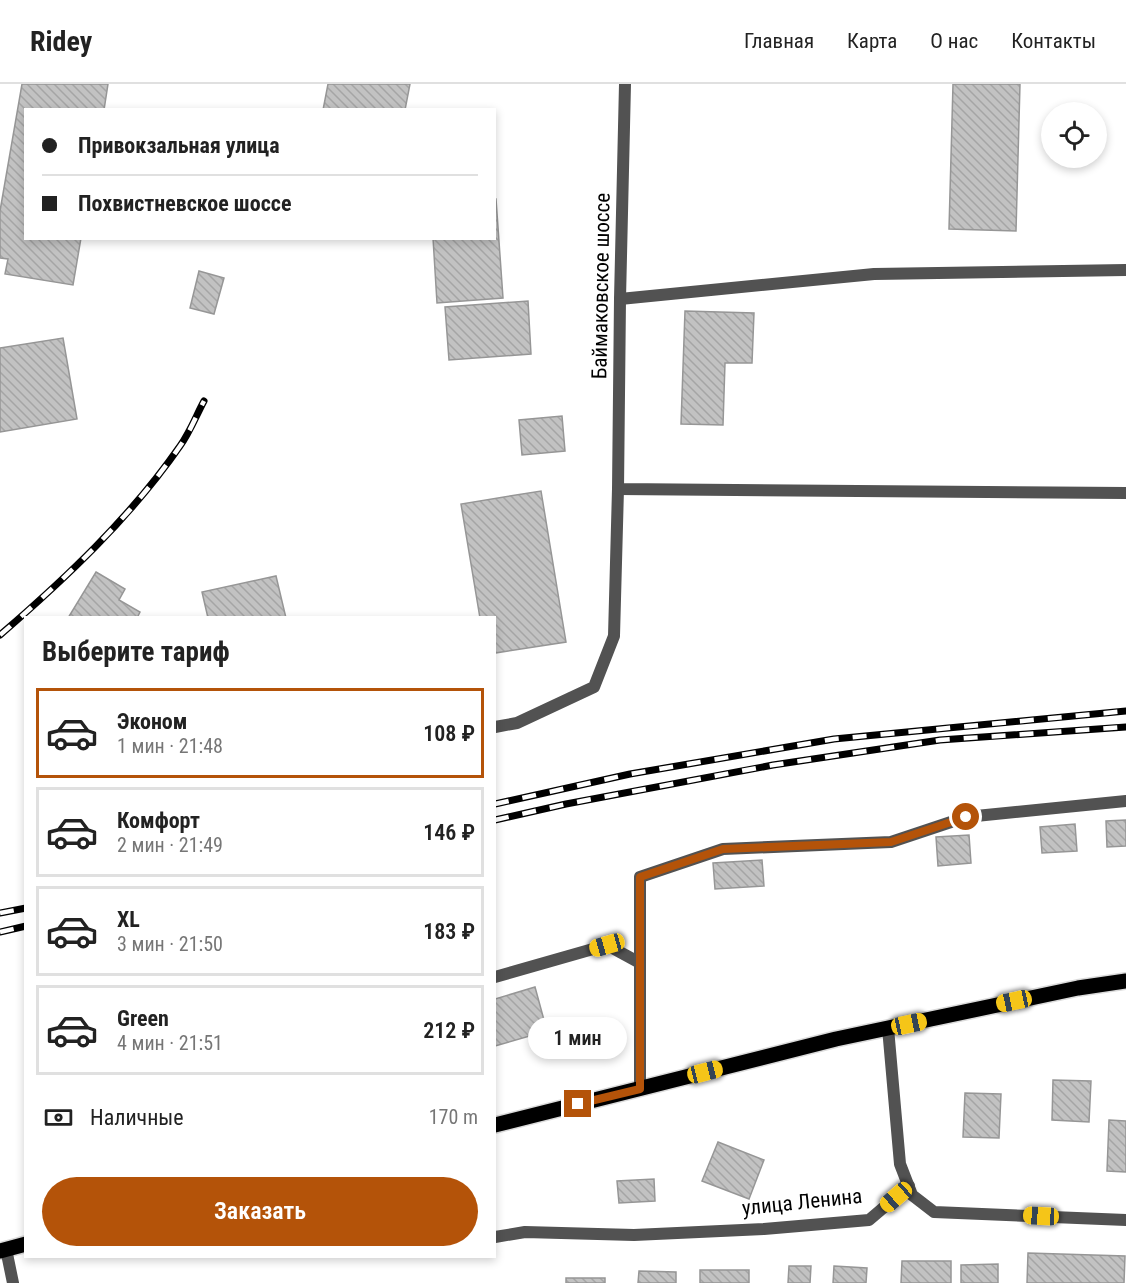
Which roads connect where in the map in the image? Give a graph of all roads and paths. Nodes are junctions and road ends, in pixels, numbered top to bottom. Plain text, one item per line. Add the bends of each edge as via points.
1 (625, 84) edge
2 (1126, 270) edge
3 (620, 299) junction
4 (618, 489) junction
5 (1126, 493) edge
6 (496, 728) edge
7 (1126, 801) edge
8 (640, 963) junction
9 (496, 977) edge
10 (1126, 981) edge
11 (888, 1028) junction
12 (640, 1089) junction
13 (496, 1125) edge
14 (909, 1186) junction
15 (1126, 1220) edge
16 (496, 1237) edge
17 (24, 1245) edge
18 (3, 1250) edge
19 (13, 1283) edge

1 - 3 street, Баймаковское шоссе
2 - 3 street via 874,274
3 - 4 street, Баймаковское шоссе
4 - 5 street
4 - 6 street, Баймаковское шоссе via 614,636 594,687 517,723
7 - 8 street via 966,817 891,842 723,849 640,877
8 - 9 street via 607,945
8 - 12 street
10 - 11 main road
11 - 12 main road
11 - 14 street via 900,1164
12 - 13 main road
14 - 15 street via 912,1195 934,1212
14 - 16 street, улица Ленина via 869,1220 634,1235 525,1232
17 - 18 main road
18 - 19 street

